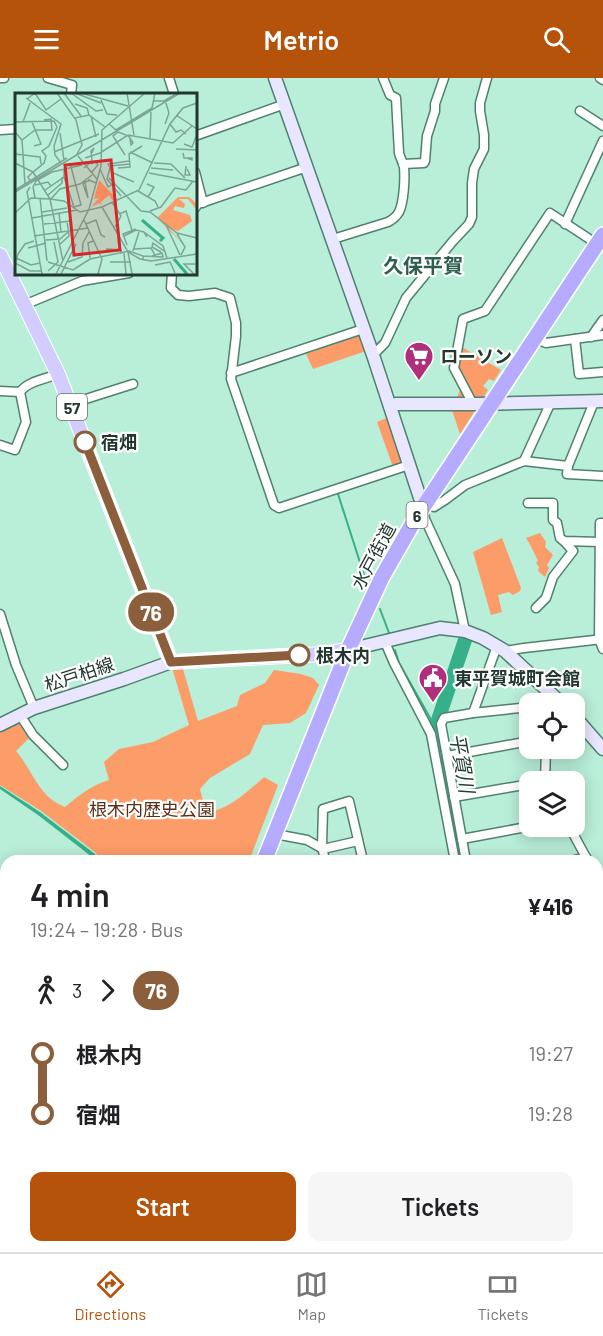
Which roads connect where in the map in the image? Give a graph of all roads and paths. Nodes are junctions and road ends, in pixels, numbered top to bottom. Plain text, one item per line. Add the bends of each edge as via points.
1 (48, 78) edge
2 (170, 78) edge
3 (275, 78) edge
4 (383, 78) edge
5 (444, 78) edge
6 (487, 78) edge
7 (71, 93) edge
8 (174, 93) edge
9 (285, 104) junction
10 (580, 111) dead end
11 (603, 126) edge
12 (15, 129) edge
13 (0, 130) edge
14 (196, 136) edge
15 (603, 141) edge
16 (404, 164) junction
17 (307, 167) junction
18 (196, 182) edge
19 (199, 206) edge
20 (565, 224) junction
21 (333, 239) junction
22 (600, 240) edge
23 (0, 255) edge
24 (123, 274) edge
25 (171, 274) edge
26 (24, 305) junction
27 (603, 320) edge
28 (363, 328) junction
29 (603, 335) edge
30 (591, 336) junction
31 (535, 338) junction
32 (575, 339) junction
33 (373, 355) junction
34 (603, 372) edge
35 (231, 373) junction
36 (58, 374) junction
37 (133, 384) dead end
38 (0, 391) edge
39 (20, 392) junction
40 (598, 401) edge
41 (551, 402) junction
42 (70, 404) junction
43 (473, 404) junction
44 (491, 404) junction
45 (390, 406) junction
46 (0, 445) edge
47 (524, 461) junction
48 (409, 465) junction
49 (568, 466) junction
50 (603, 476) edge
51 (528, 503) dead end
52 (425, 505) junction
53 (603, 523) edge
54 (564, 541) junction
55 (600, 542) junction
56 (536, 608) dead end
57 (0, 614) edge
58 (465, 631) junction
59 (601, 639) edge
60 (385, 642) junction
61 (501, 649) junction
62 (603, 649) edge
63 (348, 650) junction
64 (171, 662) junction
65 (552, 693) edge
66 (34, 708) junction
67 (519, 708) edge
68 (473, 713) junction
69 (20, 715) junction
70 (0, 725) edge
71 (585, 729) edge
72 (519, 743) edge
73 (603, 749) edge
74 (447, 756) junction
75 (63, 765) dead end
76 (519, 786) edge
77 (454, 797) junction
78 (519, 828) edge
79 (275, 834) junction
80 (575, 837) edge
81 (462, 839) junction
82 (358, 841) junction
83 (323, 849) junction
84 (266, 855) edge
85 (324, 855) edge
86 (362, 855) edge
87 (454, 855) edge
88 (465, 855) edge
89 (585, 855) edge

1 - 7 street via 72,85
2 - 8 street
3 - 9 street
4 - 16 street via 396,98 399,153
5 - 16 street via 427,136 425,161
6 - 33 street via 480,103 484,149 474,169 472,217 406,298 385,342
9 - 14 street
9 - 17 street
10 - 11 street
12 - 13 street
15 - 20 street
16 - 21 street via 402,201 393,219
17 - 19 street
17 - 21 street
18 - 19 street
20 - 22 street
20 - 43 street via 550,213 485,311 463,319 452,364
21 - 28 street
22 - 31 highway, 水戸街道 / 6
23 - 26 main road, 57
24 - 26 street via 81,281
25 - 35 street via 171,288 178,295 215,293 230,298 236,323
26 - 36 main road, 57
27 - 30 street
28 - 33 street
28 - 35 street
29 - 30 street
30 - 32 street
31 - 32 street via 546,343
31 - 44 highway, 水戸街道 / 6
32 - 34 street via 579,374
33 - 45 street
35 - 48 street via 274,505 279,508
36 - 39 street
36 - 42 main road, 57
37 - 42 street
38 - 39 street
39 - 46 street via 26,422 18,445 15,450
40 - 41 street
40 - 49 street
41 - 44 street
41 - 47 street
42 - 64 main road, 57
43 - 44 street
43 - 45 street
44 - 52 highway, 水戸街道 / 6
45 - 48 street
47 - 49 street
47 - 52 street via 465,485 434,507
48 - 52 street
49 - 50 street via 567,474
51 - 54 street via 553,504 553,520
52 - 58 street via 425,519 455,584
52 - 63 highway, 水戸街道 / 6 via 382,577
53 - 55 street
54 - 55 street
54 - 56 street via 573,551
55 - 59 street
57 - 66 street
58 - 60 street via 440,628
58 - 61 street
59 - 61 street
59 - 62 street
60 - 63 street
60 - 87 street via 431,734
61 - 65 street
61 - 68 street
63 - 64 main road
63 - 79 highway, 水戸街道 / 6
64 - 66 street, 松戸柏線
66 - 69 street, 松戸柏線
67 - 68 street
68 - 74 street via 444,718 441,724
69 - 70 street, 松戸柏線
69 - 75 street via 33,735
71 - 73 street
72 - 74 street
74 - 77 street
76 - 77 street
77 - 81 street
78 - 81 street
79 - 83 street via 307,840
79 - 84 highway, 水戸街道 / 6
80 - 89 street
81 - 88 street
82 - 83 street
82 - 83 street via 349,801 323,809
82 - 86 street
83 - 85 street

